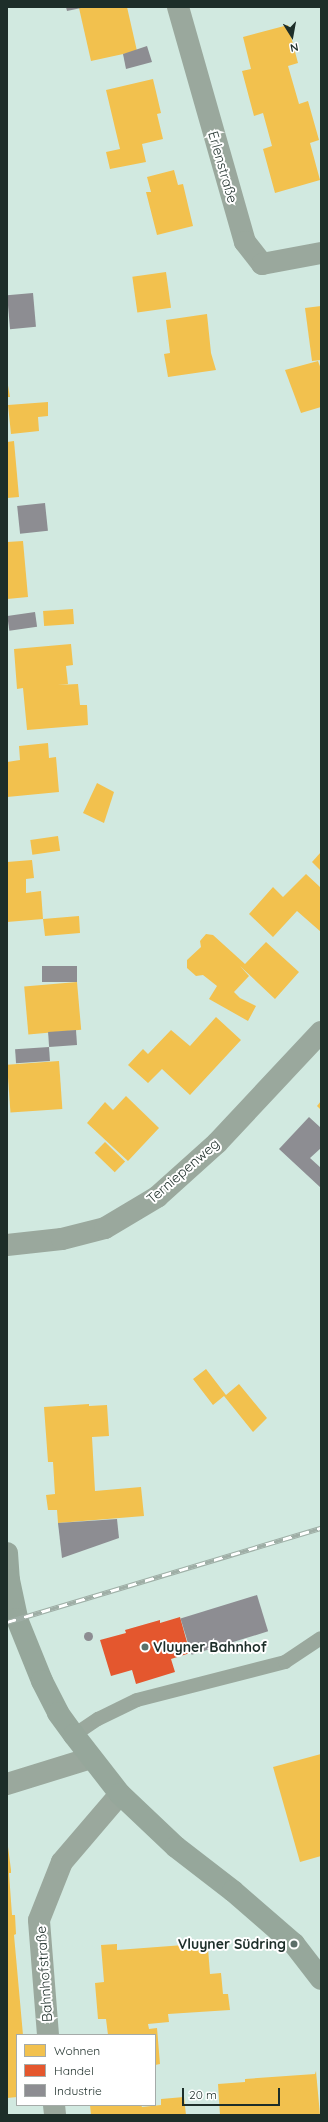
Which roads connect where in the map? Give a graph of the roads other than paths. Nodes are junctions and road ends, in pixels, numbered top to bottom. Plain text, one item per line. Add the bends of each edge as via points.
1 (178, 7) edge
2 (321, 253) edge
3 (321, 1032) edge
4 (7, 1246) edge
5 (7, 1553) edge
6 (321, 1638) edge
7 (74, 1736) junction
8 (91, 1758) junction
9 (7, 1784) edge
10 (120, 1794) junction
11 (321, 1979) edge
12 (48, 2034) edge

1 - 2 street, Erlenstraße via 245,242 262,264
3 - 4 street, Terniepenweg via 217,1143 157,1197 105,1228 62,1239
5 - 7 street via 9,1580 17,1619 42,1681 58,1713
6 - 7 lane via 285,1662 137,1700 98,1719
7 - 8 street
8 - 9 street
8 - 10 street
10 - 11 street via 176,1847 233,1891 294,1944
10 - 12 street, Bahnhofstraße via 62,1862 39,1920

